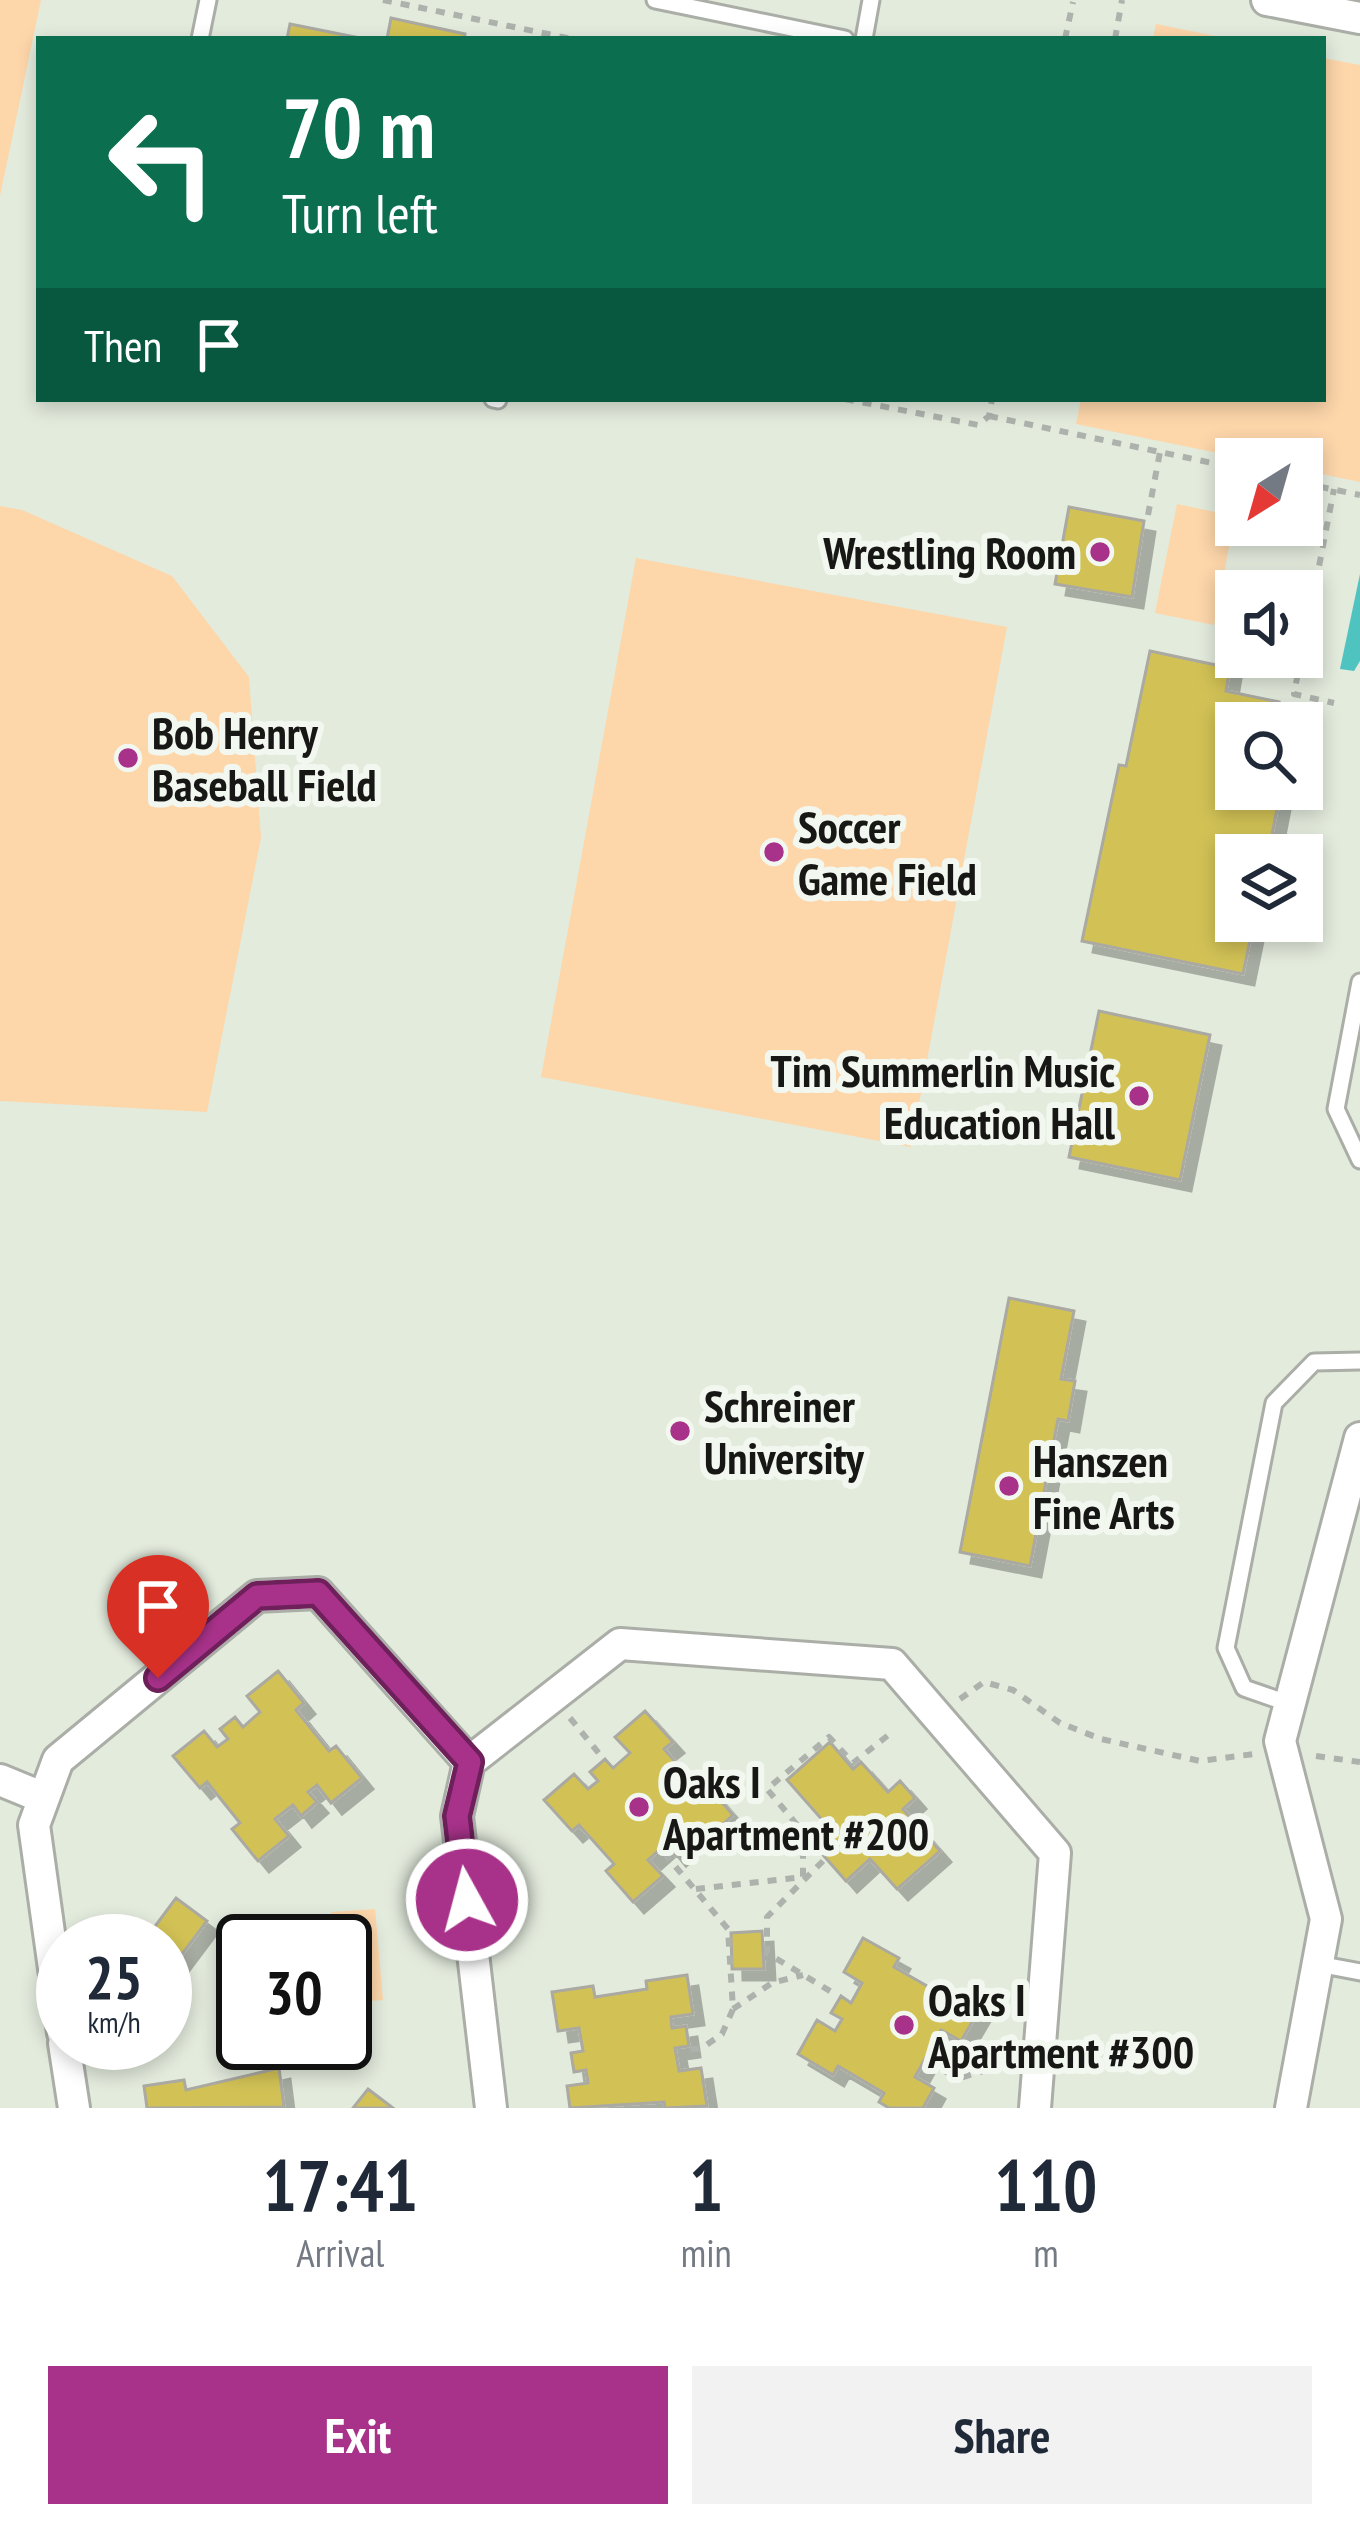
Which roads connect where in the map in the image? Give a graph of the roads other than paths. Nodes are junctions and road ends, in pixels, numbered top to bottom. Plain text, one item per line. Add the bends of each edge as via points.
1 (208, 0) edge
2 (655, 0) edge
3 (871, 0) edge
4 (1267, 0) edge
5 (1360, 18) edge
6 (201, 36) edge
7 (830, 36) edge
8 (865, 36) edge
9 (1360, 982) edge
10 (1360, 1160) edge
11 (1360, 1360) edge
12 (1360, 1438) edge
13 (1290, 1704) junction
14 (470, 1762) junction
15 (0, 1780) edge
16 (44, 1798) junction
17 (46, 1914) edge
18 (1318, 1964) junction
19 (1360, 1972) edge
20 (68, 2070) edge
21 (74, 2108) edge
22 (491, 2108) edge
23 (1035, 2108) edge
24 (1291, 2108) edge

1 - 6 lane
2 - 7 lane
3 - 8 lane
4 - 5 street
9 - 10 lane via 1336,1109
11 - 13 lane via 1314,1362 1274,1403 1226,1648 1244,1688
12 - 13 street
13 - 18 street via 1280,1742 1326,1919
14 - 16 street via 318,1593 257,1596 58,1760
14 - 22 street via 457,1816
14 - 23 street via 620,1644 892,1664 1055,1853
15 - 16 street
16 - 17 street via 34,1825
18 - 19 lane
18 - 24 street
20 - 21 street

